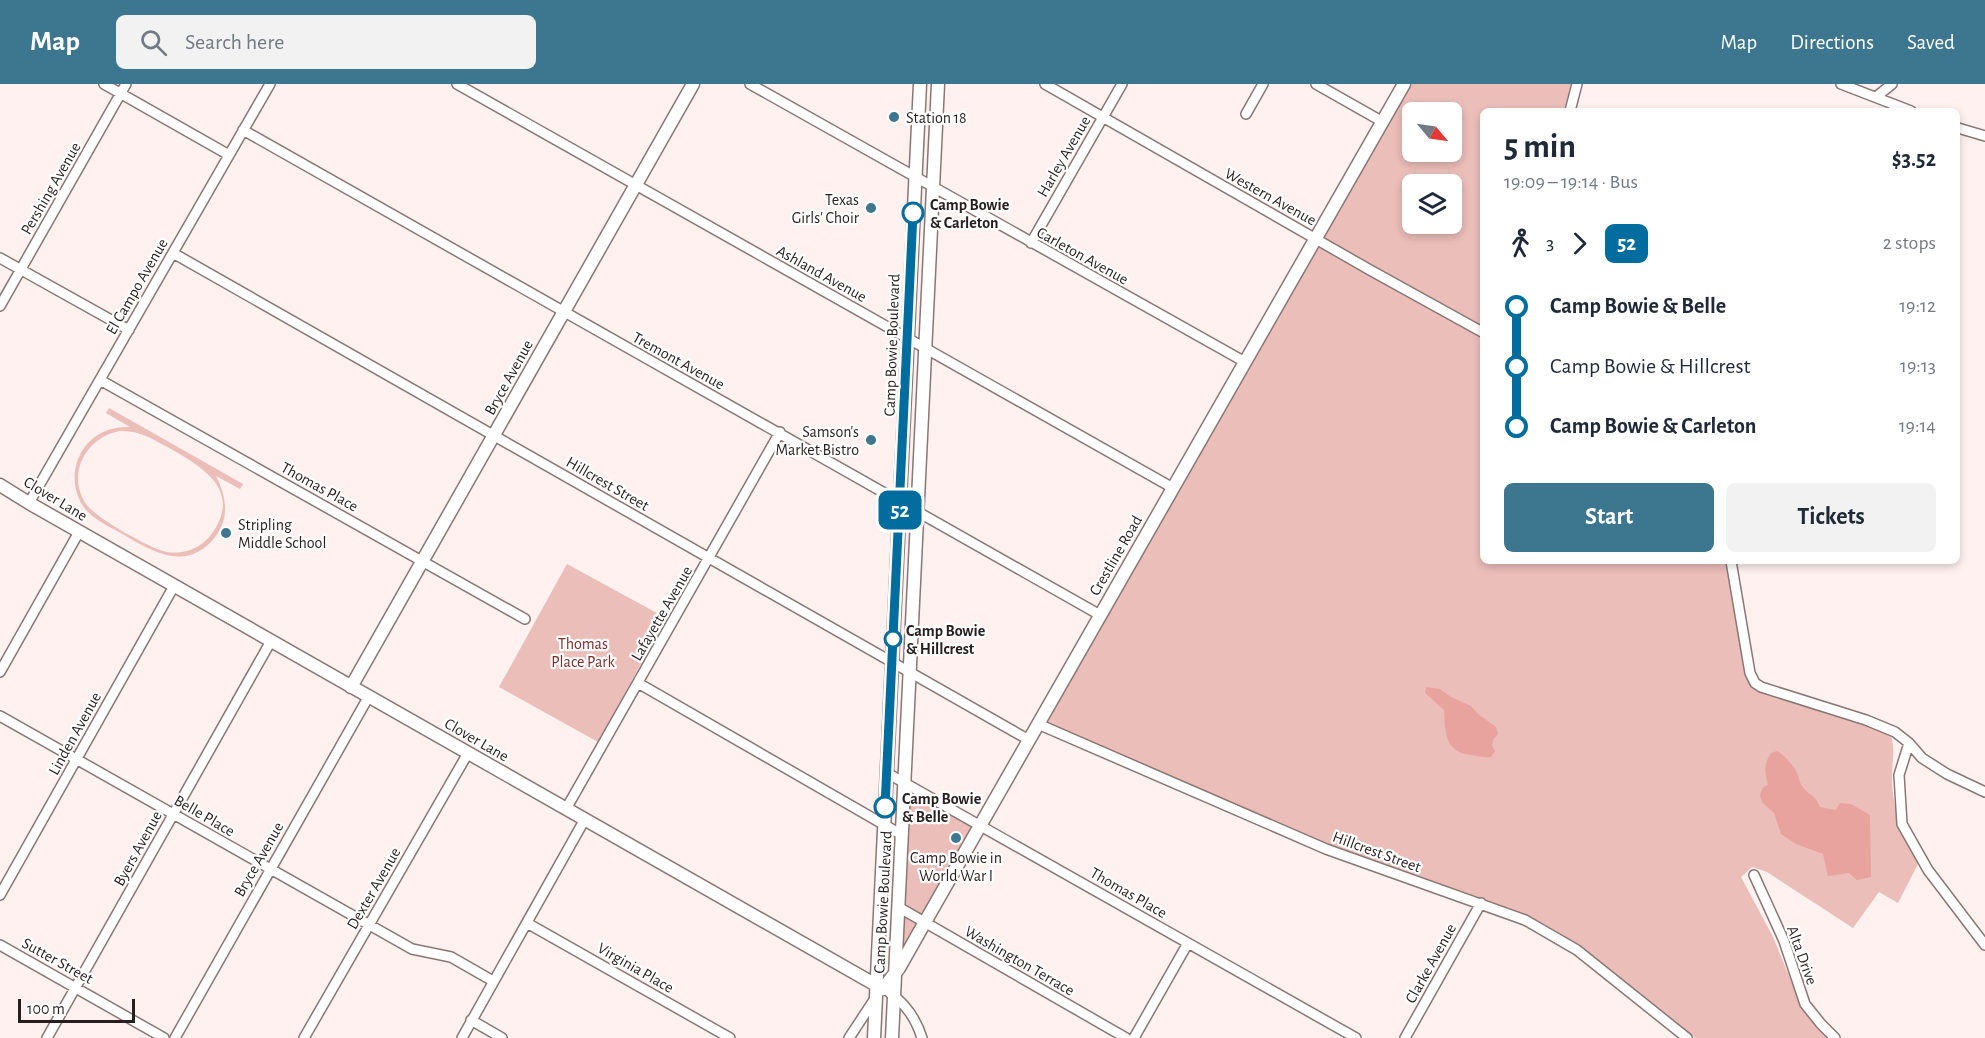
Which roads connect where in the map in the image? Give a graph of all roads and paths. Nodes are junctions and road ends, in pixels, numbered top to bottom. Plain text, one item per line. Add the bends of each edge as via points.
1 (104, 84) edge
2 (126, 84) edge
3 (270, 84) edge
4 (457, 84) edge
5 (693, 84) edge
6 (750, 84) edge
7 (920, 84) edge
8 (938, 84) edge
9 (1045, 84) edge
10 (1122, 84) edge
11 (1263, 84) edge
12 (1316, 84) edge
13 (1404, 84) edge
14 (1577, 84) edge
15 (1841, 84) edge
16 (1892, 84) edge
17 (120, 93) junction
18 (1876, 97) junction
19 (1571, 108) edge
20 (1904, 108) edge
21 (918, 109) junction
22 (937, 109) junction
23 (1246, 114) dead end
24 (1103, 117) junction
25 (1383, 122) junction
26 (1960, 129) edge
27 (243, 130) junction
28 (1985, 136) edge
29 (229, 155) junction
30 (915, 177) junction
31 (635, 185) junction
32 (933, 188) junction
33 (1316, 238) junction
34 (1031, 243) junction
35 (173, 253) junction
36 (0, 258) edge
37 (21, 270) junction
38 (0, 306) edge
39 (564, 312) junction
40 (129, 330) junction
41 (1480, 331) edge
42 (908, 338) junction
43 (926, 349) junction
44 (1245, 362) junction
45 (100, 380) junction
46 (780, 432) junction
47 (494, 435) junction
48 (0, 485) edge
49 (1173, 488) junction
50 (901, 501) junction
51 (29, 503) junction
52 (918, 512) junction
53 (80, 532) junction
54 (709, 558) junction
55 (422, 561) junction
56 (1732, 564) edge
57 (174, 586) junction
58 (1100, 615) junction
59 (525, 620) dead end
60 (271, 641) junction
61 (892, 663) junction
62 (0, 672) edge
63 (910, 673) junction
64 (638, 683) junction
65 (351, 687) junction
66 (369, 696) junction
67 (0, 716) edge
68 (1038, 724) junction
69 (1029, 740) junction
70 (1909, 743) junction
71 (468, 753) junction
72 (77, 759) junction
73 (887, 773) junction
74 (904, 783) junction
75 (1985, 792) edge
76 (566, 809) junction
77 (173, 814) junction
78 (585, 819) junction
79 (884, 824) junction
80 (981, 825) junction
81 (902, 835) junction
82 (271, 869) junction
83 (1754, 875) dead end
84 (0, 895) edge
85 (1481, 903) junction
86 (900, 908) junction
87 (527, 922) junction
88 (926, 922) junction
89 (369, 925) junction
90 (1188, 943) junction
91 (0, 945) edge
92 (1985, 945) edge
93 (896, 972) junction
94 (493, 981) junction
95 (76, 986) junction
96 (878, 990) junction
97 (894, 996) junction
98 (471, 1020) junction
99 (895, 1037) edge
100 (47, 1038) edge
101 (164, 1038) edge
102 (175, 1038) edge
103 (304, 1038) edge
104 (462, 1038) edge
105 (502, 1038) edge
106 (730, 1038) edge
107 (849, 1038) edge
108 (874, 1038) edge
109 (922, 1038) edge
110 (1126, 1038) edge
111 (1134, 1038) edge
112 (1356, 1038) edge
113 (1405, 1038) edge
114 (1687, 1038) edge
115 (1835, 1038) edge

1 - 17 street
2 - 17 street, Pershing Avenue
3 - 27 street, El Campo Avenue
4 - 31 street, Ashland Avenue
5 - 31 street, Bryce Avenue
6 - 30 street, Carleton Avenue
7 - 21 street, Camp Bowie Boulevard
8 - 22 street, Camp Bowie Boulevard
9 - 24 street, Western Avenue
10 - 24 street, Harley Avenue
11 - 23 street
12 - 25 street
13 - 25 street, Crestline Road
14 - 19 street
15 - 18 street
16 - 18 street
17 - 29 street
17 - 37 street, Pershing Avenue
18 - 20 street
21 - 22 street
21 - 30 street, Camp Bowie Boulevard
22 - 32 street, Camp Bowie Boulevard
24 - 33 street, Western Avenue
24 - 34 street, Harley Avenue
25 - 33 street, Crestline Road
26 - 28 street
27 - 29 street, El Campo Avenue
27 - 39 street, Tremont Avenue
29 - 35 street, El Campo Avenue
30 - 32 street, Carleton Avenue
30 - 42 street, Camp Bowie Boulevard
31 - 39 street, Bryce Avenue
31 - 42 street, Ashland Avenue
32 - 34 street, Carleton Avenue
32 - 43 street, Camp Bowie Boulevard
33 - 41 street, Western Avenue
33 - 44 street, Crestline Road
34 - 44 street, Carleton Avenue
35 - 40 street, El Campo Avenue
35 - 47 street, Hillcrest Street
36 - 37 street
37 - 38 street, Pershing Avenue
37 - 40 street
39 - 46 street, Tremont Avenue
39 - 47 street, Bryce Avenue
40 - 45 street, El Campo Avenue
42 - 43 street, Ashland Avenue
42 - 50 street, Camp Bowie Boulevard
43 - 49 street, Ashland Avenue
43 - 52 street, Camp Bowie Boulevard
44 - 49 street, Crestline Road
45 - 51 street, El Campo Avenue
45 - 55 street, Thomas Place
46 - 50 street, Tremont Avenue
46 - 54 street, Lafayette Avenue
47 - 54 street, Hillcrest Street
47 - 55 street, Bryce Avenue
48 - 51 street, Clover Lane
49 - 58 street, Crestline Road
50 - 52 street, Tremont Avenue
50 - 61 street, Camp Bowie Boulevard
51 - 53 street, Clover Lane
52 - 58 street, Tremont Avenue
52 - 63 street, Camp Bowie Boulevard
53 - 57 street, Clover Lane
53 - 62 street
54 - 61 street, Hillcrest Street
54 - 64 street, Lafayette Avenue
55 - 59 street, Thomas Place
55 - 65 street, Bryce Avenue
56 - 70 street via 1752,679 1761,687 1866,720
57 - 60 street, Clover Lane
57 - 72 street, Linden Avenue
58 - 68 street, Crestline Road
60 - 65 street, Clover Lane
60 - 77 street, Byers Avenue
61 - 63 street, Hillcrest Street
61 - 73 street, Camp Bowie Boulevard
63 - 69 street, Hillcrest Street
63 - 74 street, Camp Bowie Boulevard
64 - 76 street, Lafayette Avenue
64 - 79 street
65 - 66 street, Clover Lane
66 - 71 street, Clover Lane
66 - 82 street, Bryce Avenue
67 - 72 street, Belle Place
68 - 69 street, Crestline Road
68 - 85 street, Hillcrest Street via 1326,849
69 - 80 street, Crestline Road
70 - 75 street via 1922,758
70 - 92 street via 1899,775 1902,824 1928,870
71 - 76 street, Clover Lane
71 - 89 street, Dexter Avenue
72 - 77 street, Belle Place
72 - 84 street, Linden Avenue
73 - 74 street, Thomas Place
73 - 79 street, Camp Bowie Boulevard
74 - 80 street, Thomas Place
74 - 81 street, Camp Bowie Boulevard
76 - 78 street, Clover Lane
77 - 82 street, Belle Place
77 - 95 street, Byers Avenue
78 - 87 street
78 - 96 street, Clover Lane
79 - 81 street
79 - 96 street, Camp Bowie Boulevard
80 - 88 street, Crestline Road
80 - 90 street, Thomas Place
81 - 86 street, Camp Bowie Boulevard
82 - 89 street, Belle Place
82 - 102 street, Bryce Avenue
83 - 115 street, Alta Drive via 1784,941 1805,1004
85 - 113 street, Clarke Avenue
85 - 114 street, Hillcrest Street via 1526,920 1576,951
86 - 88 street, Washington Terrace
86 - 93 street, Camp Bowie Boulevard
87 - 94 street
87 - 106 street, Virginia Place
88 - 93 street, Crestline Road
88 - 110 street, Washington Terrace
89 - 94 street, Belle Place via 412,949 451,957
89 - 103 street, Dexter Avenue
90 - 111 street
90 - 112 street, Thomas Place
91 - 95 street, Sutter Street
93 - 96 street, Crestline Road
93 - 97 street, Camp Bowie Boulevard
94 - 98 street
95 - 100 street, Byers Avenue
95 - 101 street, Sutter Street
96 - 97 street, Clover Lane
96 - 107 street, Crestline Road
96 - 108 street, Camp Bowie Boulevard
97 - 99 street, Camp Bowie Boulevard
97 - 109 street, Clover Lane via 913,1015
98 - 104 street
98 - 105 street

